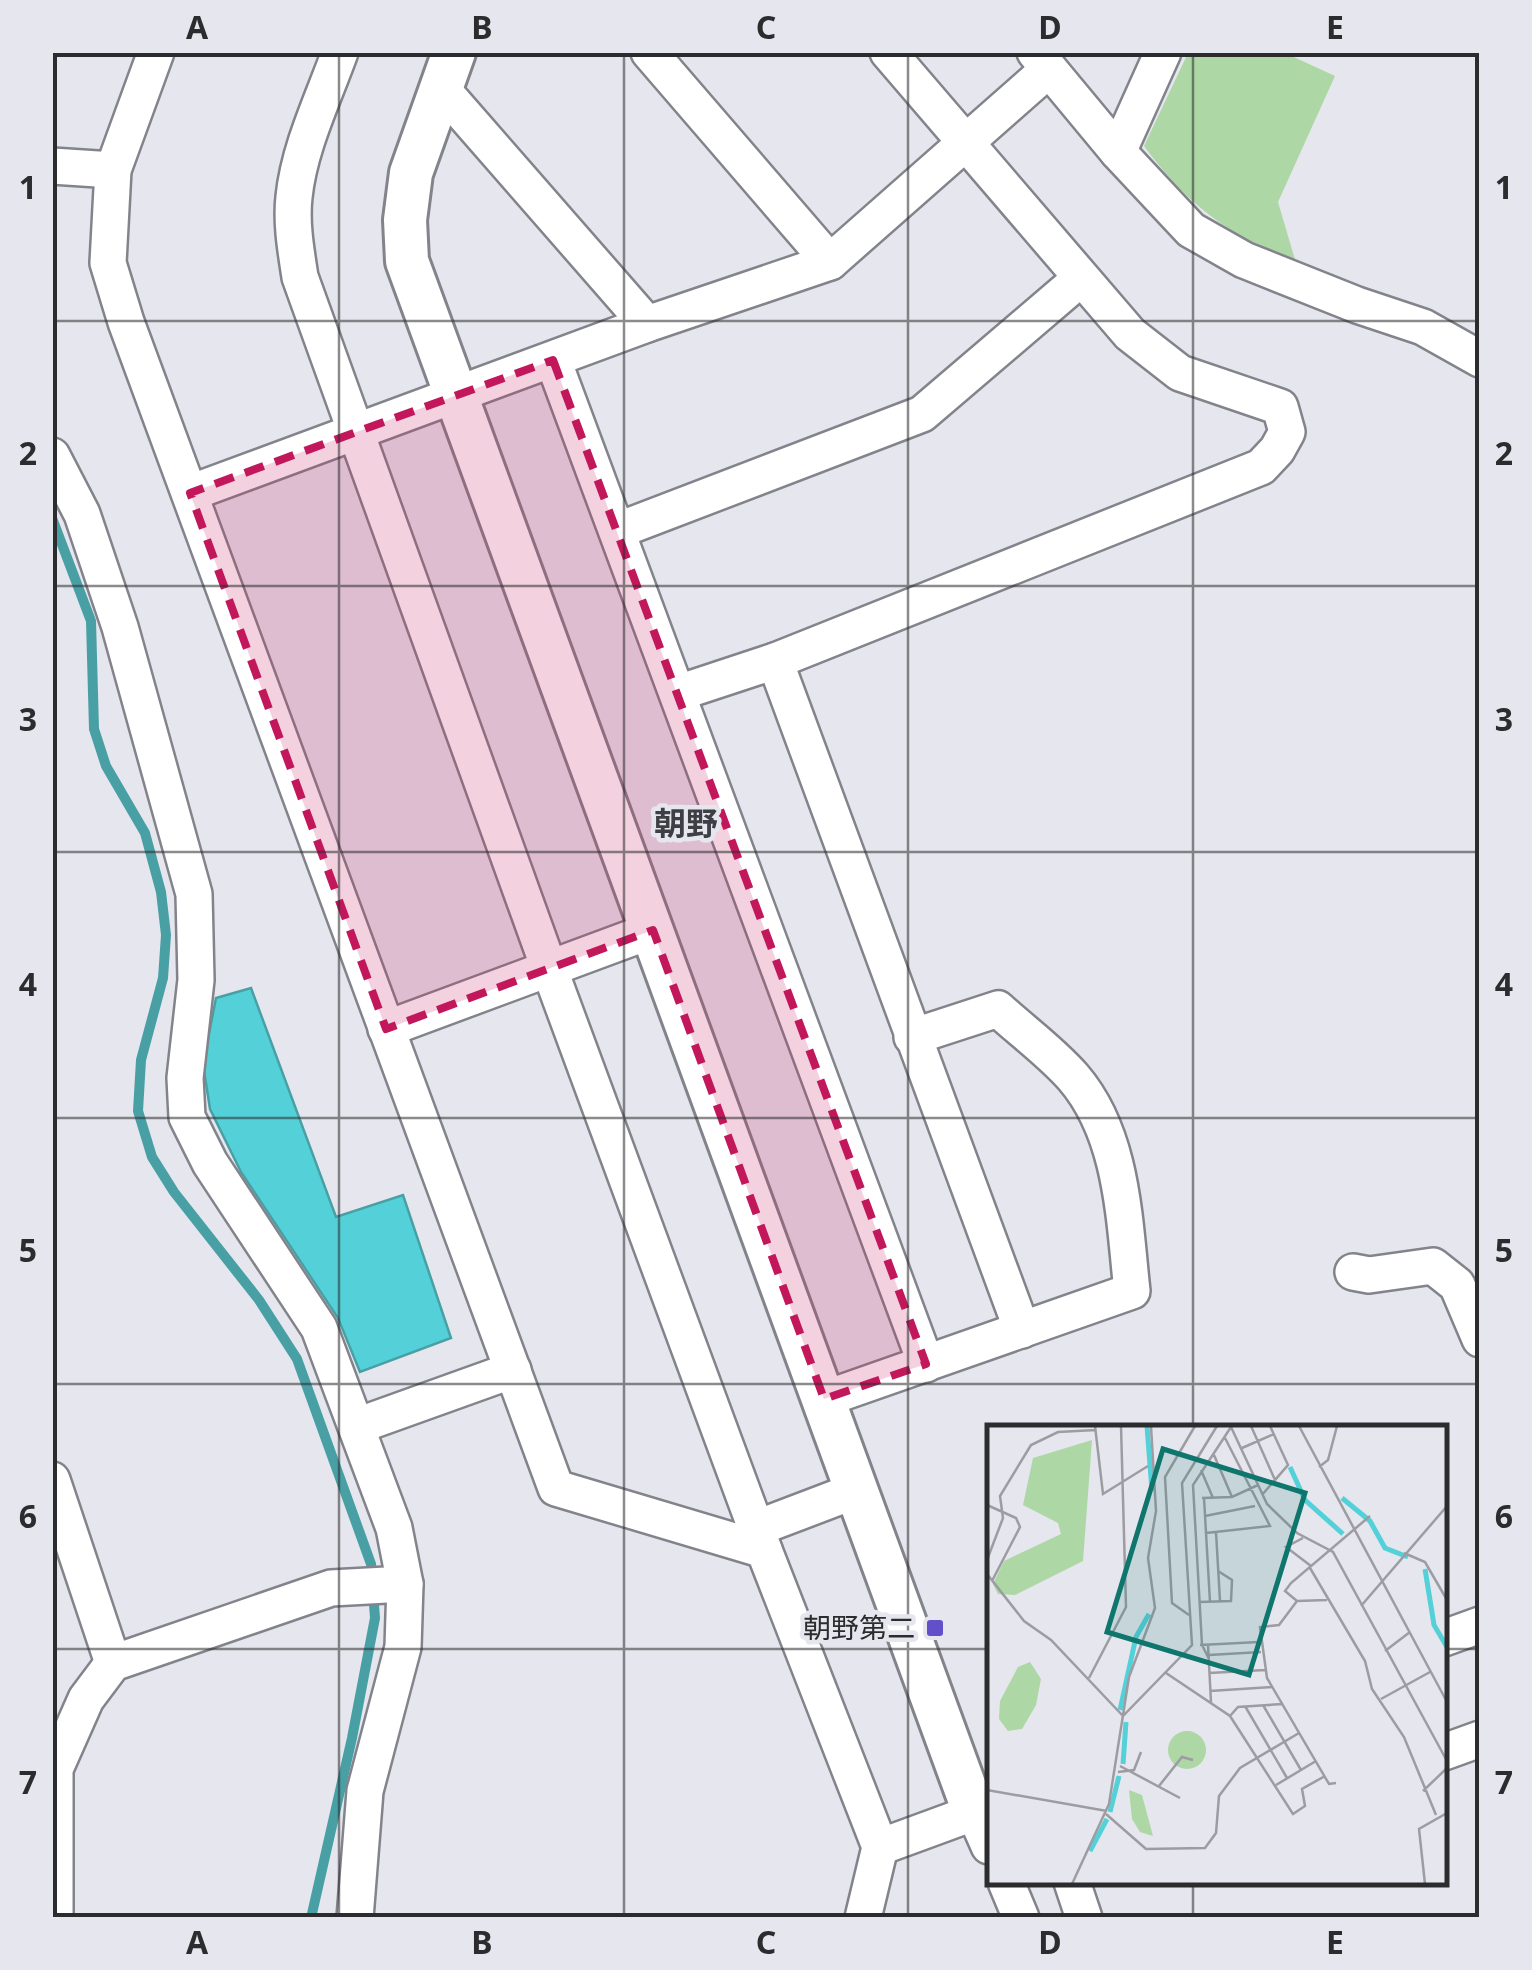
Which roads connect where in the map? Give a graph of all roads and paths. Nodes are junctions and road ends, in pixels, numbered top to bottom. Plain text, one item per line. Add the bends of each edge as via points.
1 (156, 52) edge
2 (340, 52) edge
3 (649, 52) edge
4 (888, 52) edge
5 (1163, 52) edge
6 (1042, 60) edge
7 (447, 70) edge
8 (965, 142) junction
9 (1118, 152) junction
10 (52, 166) edge
11 (113, 170) junction
12 (830, 262) junction
13 (1080, 279) junction
14 (647, 324) junction
15 (1480, 359) edge
16 (554, 360) junction
17 (454, 396) junction
18 (354, 434) junction
19 (52, 456) edge
20 (190, 493) junction
21 (619, 530) junction
22 (774, 661) junction
23 (678, 692) junction
24 (654, 930) junction
25 (549, 968) junction
26 (386, 1029) junction
27 (912, 1037) junction
28 (1353, 1272) dead end
29 (1022, 1330) junction
30 (1480, 1339) edge
31 (926, 1364) junction
32 (513, 1370) junction
33 (824, 1400) junction
34 (356, 1426) junction
35 (52, 1480) edge
36 (857, 1490) junction
37 (761, 1539) junction
38 (404, 1584) junction
39 (1480, 1625) edge
40 (1447, 1637) edge
41 (113, 1663) junction
42 (1480, 1739) edge
43 (1447, 1751) edge
44 (984, 1822) edge
45 (880, 1846) junction
46 (1007, 1885) edge
47 (55, 1918) edge
48 (355, 1918) edge
49 (863, 1918) edge
50 (1021, 1918) edge

1 - 11 street
2 - 18 street via 306,146 294,196 294,239 300,277
3 - 12 street
4 - 8 street
5 - 9 street
6 - 8 street
6 - 9 street
7 - 14 street
7 - 17 street via 411,173 406,248
8 - 12 street
8 - 13 street
9 - 15 street via 1192,230 1244,260 1423,326
10 - 11 street
11 - 20 street via 108,263
12 - 14 street
13 - 21 street via 922,414
13 - 22 street via 1130,334 1180,373 1280,407 1287,432 1277,450 1261,467
14 - 16 street
16 - 17 street
16 - 21 street
17 - 18 street
17 - 24 street
18 - 20 street
18 - 25 street
19 - 34 street via 82,514 120,627 194,894 187,1117 319,1328
20 - 26 street
21 - 23 street
22 - 23 street
22 - 27 street
23 - 31 street
24 - 25 street
24 - 33 street
25 - 26 street
25 - 37 street
26 - 32 street
27 - 29 street
27 - 29 street via 998,1009 1074,1078 1098,1118 1120,1180 1132,1291
28 - 30 street via 1433,1266 1457,1284
29 - 31 street
31 - 33 street
32 - 34 street
32 - 37 street via 556,1488
33 - 36 street
34 - 38 street via 394,1528
35 - 41 street
36 - 37 street
36 - 44 street
37 - 45 street
38 - 41 street via 331,1588
38 - 48 street via 403,1647 365,1791
39 - 40 street
41 - 47 street via 86,1699 54,1769
42 - 43 street
44 - 45 street
45 - 49 street
46 - 50 street

